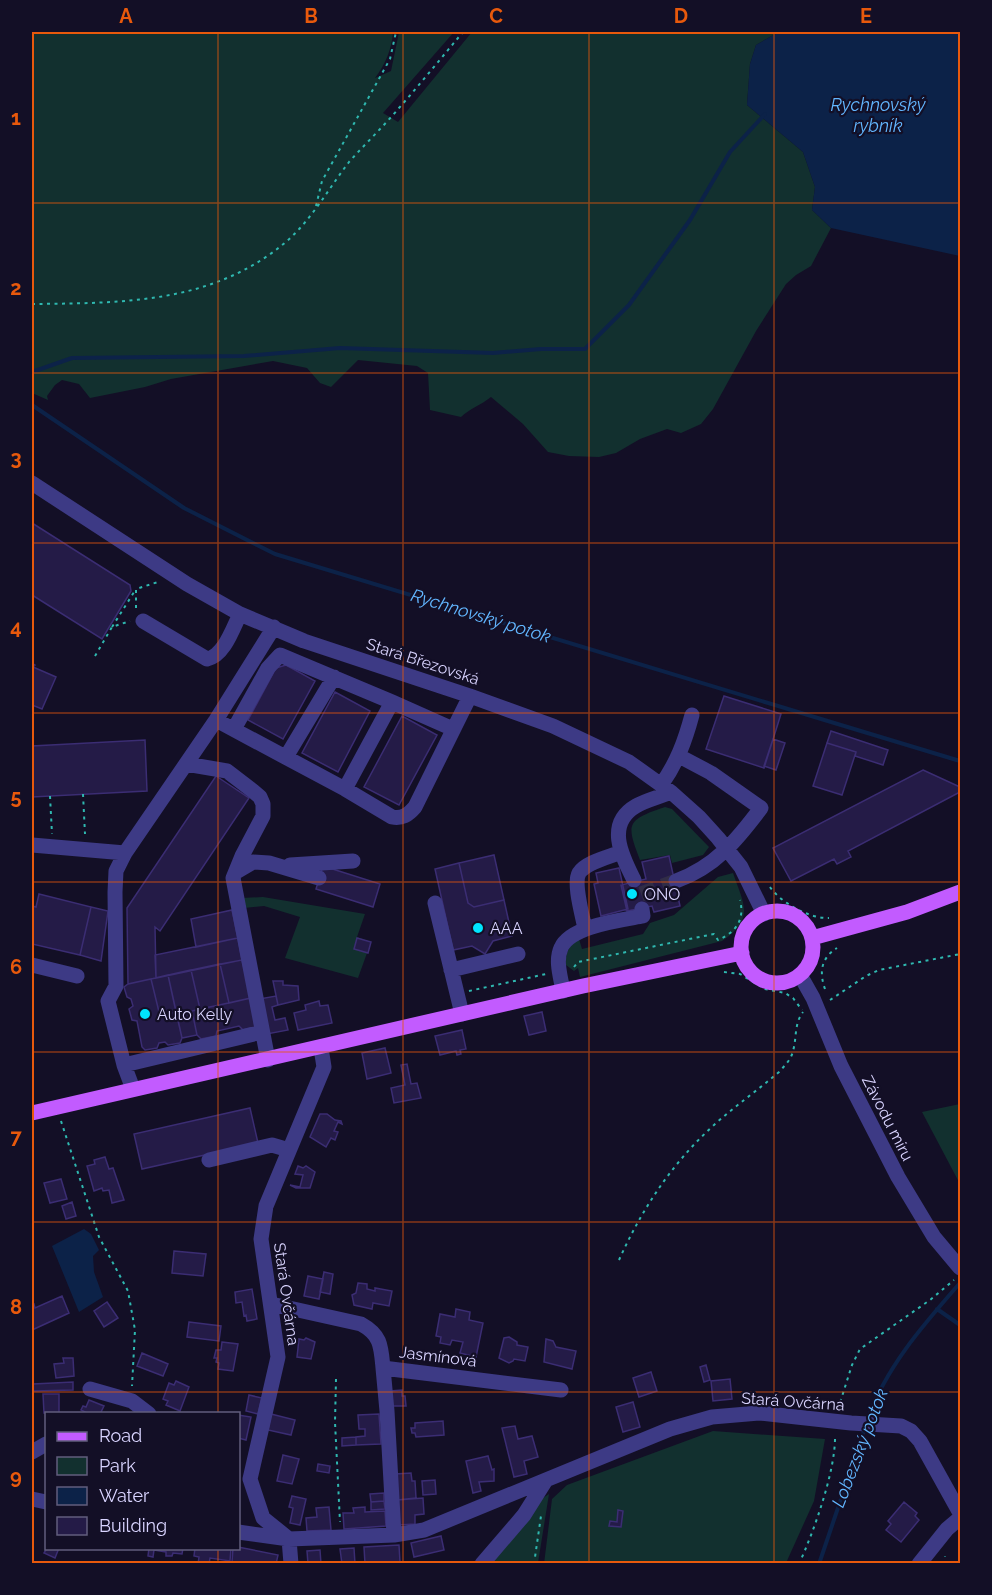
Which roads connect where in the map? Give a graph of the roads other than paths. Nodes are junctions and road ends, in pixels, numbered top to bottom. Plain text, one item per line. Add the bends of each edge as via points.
1 (32, 483) edge
2 (240, 614) junction
3 (138, 616) road end
4 (274, 627) junction
5 (334, 677) junction
6 (470, 696) junction
7 (392, 702) junction
8 (692, 715) dead end
9 (216, 720) junction
10 (234, 729) junction
11 (453, 729) junction
12 (679, 756) junction
13 (286, 757) junction
14 (186, 764) junction
15 (345, 789) junction
16 (666, 789) junction
17 (32, 845) edge
18 (728, 849) junction
19 (621, 852) junction
20 (124, 853) junction
21 (353, 861) dead end
22 (281, 866) junction
23 (236, 872) junction
24 (320, 878) dead end
25 (634, 880) dead end
26 (676, 881) tunnel mouth
27 (960, 892) edge
28 (435, 903) dead end
29 (642, 909) tunnel mouth
30 (764, 914) junction
31 (585, 929) junction
32 (812, 938) junction
33 (742, 953) junction
34 (518, 954) dead end
35 (32, 965) edge
36 (451, 970) junction
37 (800, 975) junction
38 (77, 976) dead end
39 (563, 991) junction
40 (462, 1014) junction
41 (262, 1032) junction
42 (321, 1048) junction
43 (268, 1060) junction
44 (124, 1065) junction
45 (133, 1089) junction
46 (32, 1113) edge
47 (289, 1150) junction
48 (209, 1160) dead end
49 (958, 1265) edge
50 (270, 1304) junction
51 (383, 1368) junction
52 (90, 1389) dead end
53 (561, 1390) dead end
54 (148, 1412) edge
55 (546, 1480) junction
56 (960, 1513) edge
57 (960, 1518) edge
58 (240, 1532) edge
59 (394, 1535) junction
60 (290, 1539) junction
61 (291, 1563) edge
62 (483, 1563) edge
63 (919, 1563) edge

1 - 2 street, Stará Březovská
2 - 3 street via 219,652 207,659
2 - 4 street, Stará Březovská
4 - 6 street, Stará Březovská via 304,641
4 - 9 street
5 - 7 street
5 - 10 street via 280,655 268,668
5 - 13 street
6 - 11 street
6 - 16 street, Stará Březovská via 554,726 629,762
7 - 11 street
7 - 15 street
8 - 12 street
9 - 10 street
9 - 14 street
10 - 13 street
11 - 15 street via 415,807 404,816 392,817
12 - 16 street
12 - 18 street via 711,772 761,808
13 - 15 street
14 - 20 street
14 - 23 street via 227,771 260,797 263,816
16 - 18 street, Stará Březovská
16 - 19 street via 625,815 617,833
17 - 20 street
18 - 26 street via 693,875
18 - 30 street, Stará Březovská via 747,877
19 - 25 street
19 - 31 street via 579,873 577,884
20 - 44 street via 116,871 116,986 108,1001
21 - 22 street
22 - 23 street via 253,862
22 - 24 street
23 - 41 street via 233,878
27 - 32 main road
28 - 36 street
29 - 31 street via 643,916
30 - 32 main road via 778,911 793,915 805,924
30 - 33 main road via 747,928
31 - 39 street via 561,947
32 - 37 main road via 811,960
33 - 37 main road via 751,970 767,981 782,982
33 - 39 main road
34 - 36 street
35 - 38 street
36 - 40 street
37 - 49 street, Závodu míru via 809,1008 898,1177 934,1237
39 - 40 main road
40 - 42 main road
41 - 43 street
41 - 44 street
42 - 43 main road
42 - 47 street, Stará Ovčárna via 324,1067
43 - 45 main road
44 - 45 street
45 - 46 main road
47 - 48 street via 272,1145
47 - 50 street, Stará Ovčárna via 266,1206 261,1239
50 - 51 street, Jasmínová via 373,1330 381,1345
50 - 60 street, Stará Ovčárna via 278,1357 250,1479 263,1518
51 - 53 street, Jasmínová
51 - 59 street
52 - 54 street via 132,1401
55 - 56 street, Stará Ovčárna via 670,1429 712,1417 759,1413 901,1426 920,1441
55 - 59 street, Stará Ovčárna via 424,1530
55 - 62 street via 524,1515
57 - 63 street
58 - 60 street, Stará Ovčárna
59 - 60 street, Stará Ovčárna
60 - 61 street

